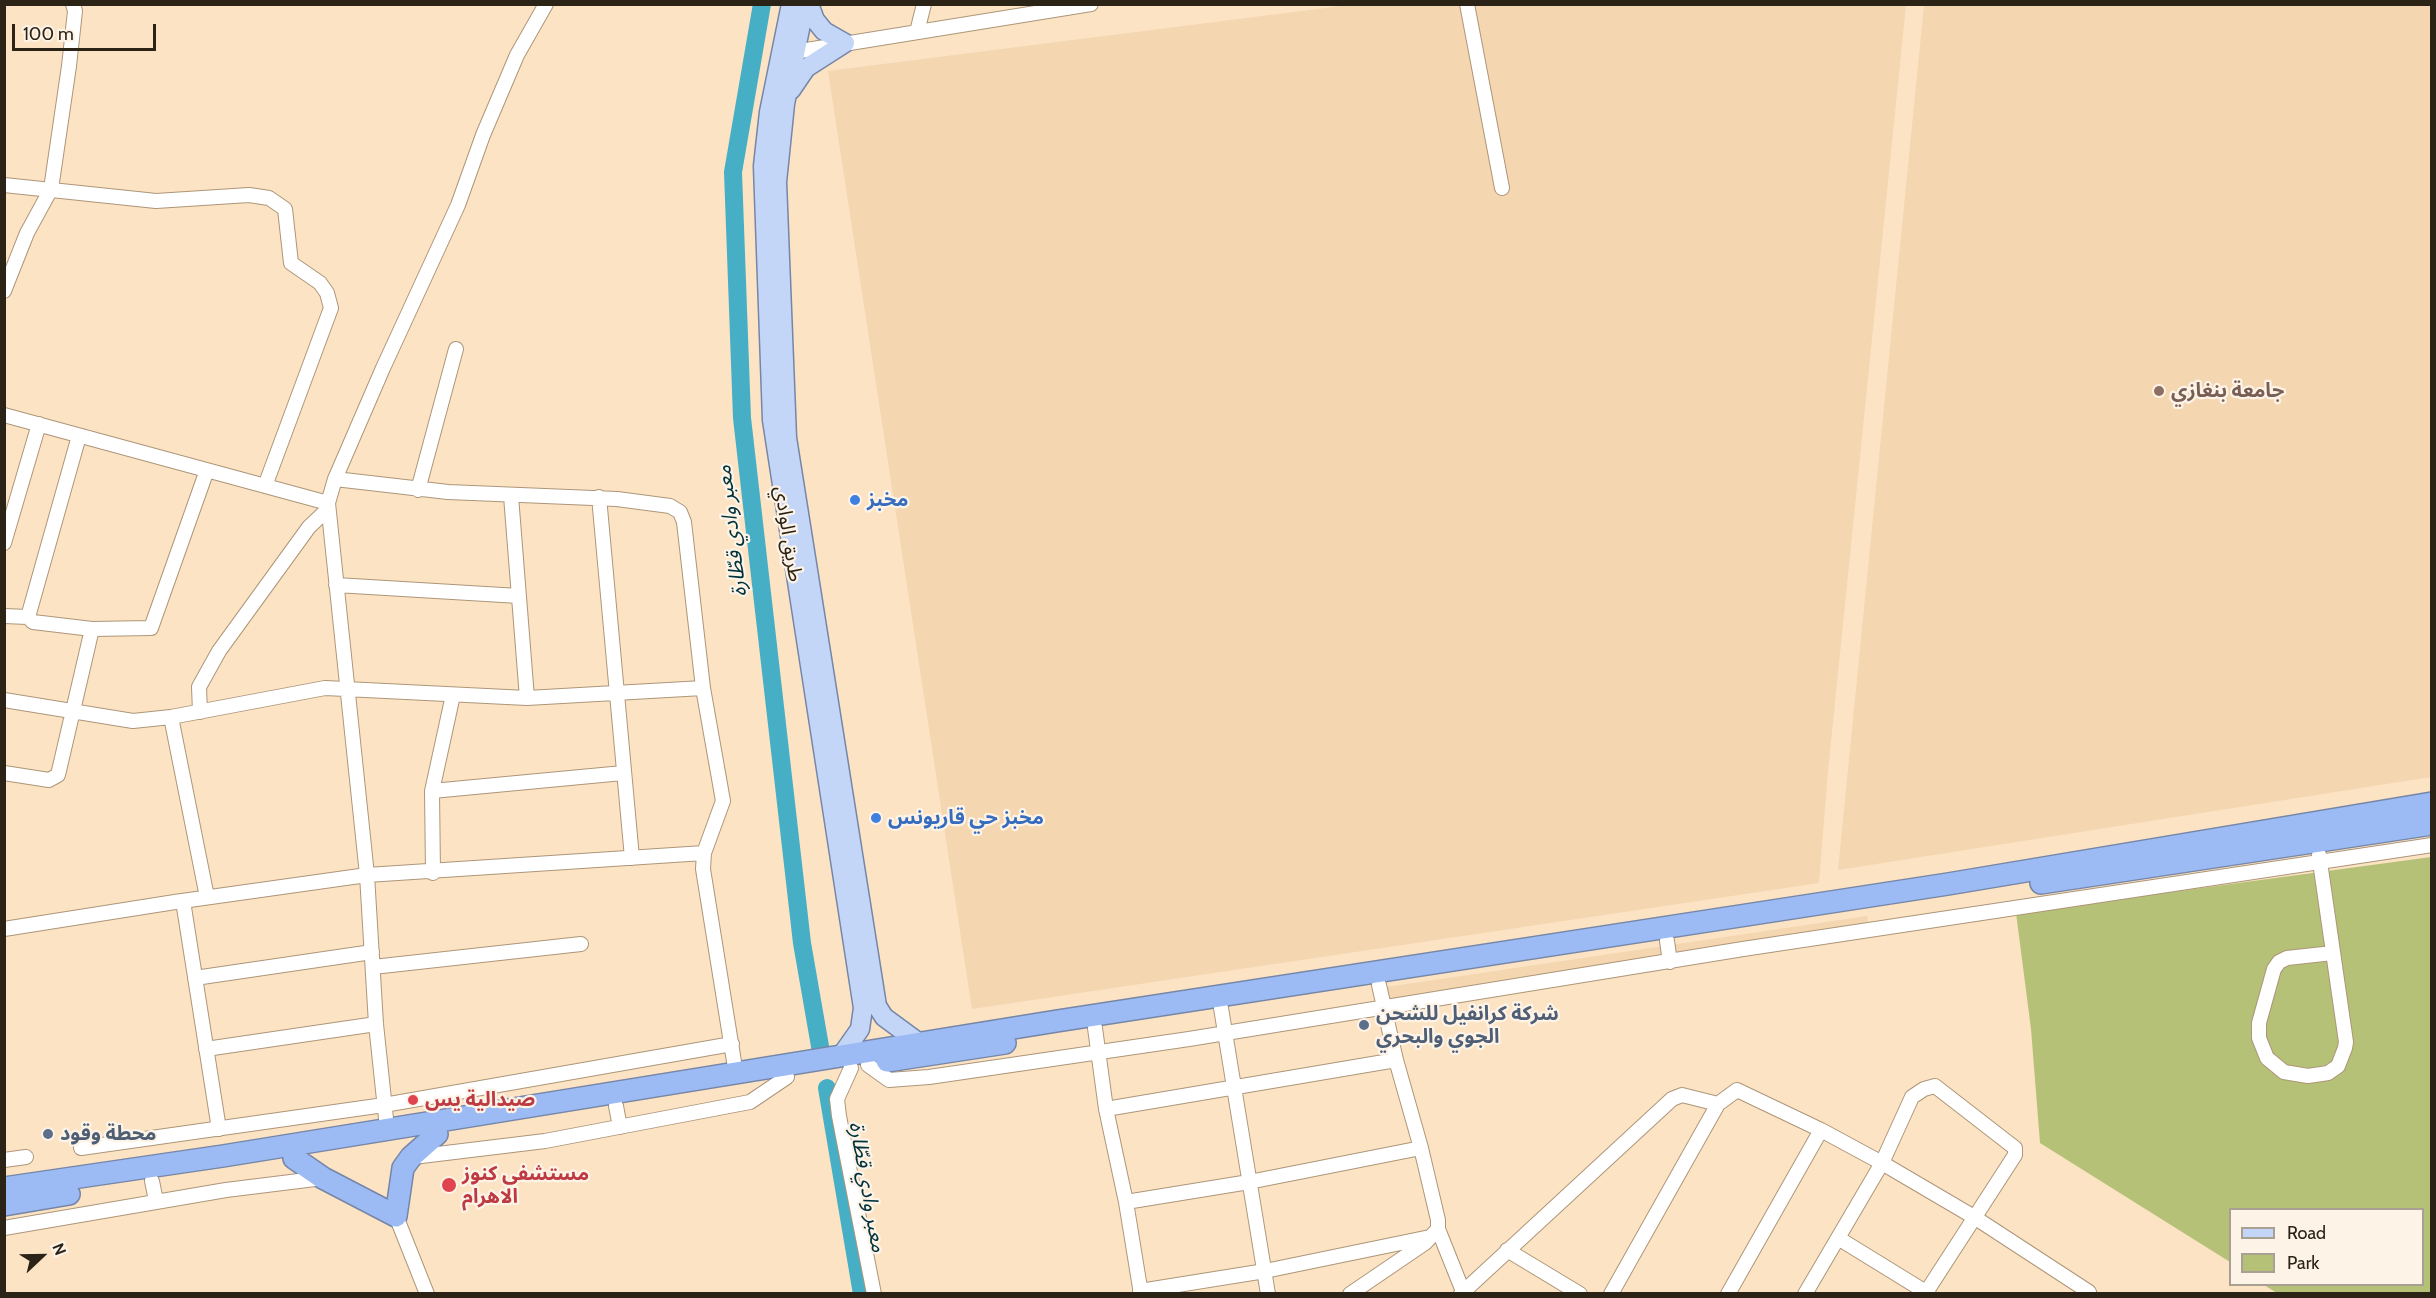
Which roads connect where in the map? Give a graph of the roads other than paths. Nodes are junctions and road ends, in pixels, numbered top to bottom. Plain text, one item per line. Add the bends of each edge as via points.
1 (73, 4) edge
2 (546, 4) edge
3 (791, 4) edge
4 (807, 4) edge
5 (924, 4) edge
6 (1091, 4) edge
7 (1467, 4) edge
8 (1016, 11) edge
9 (916, 32) junction
10 (845, 44) junction
11 (787, 53) junction
12 (785, 104) junction
13 (4, 185) edge
14 (1502, 188) dead end
15 (51, 189) junction
16 (4, 291) edge
17 (456, 349) dead end
18 (4, 415) edge
19 (39, 424) junction
20 (79, 436) junction
21 (207, 470) junction
22 (785, 472) junction
23 (335, 479) junction
24 (265, 486) junction
25 (418, 490) junction
26 (511, 496) junction
27 (599, 497) junction
28 (328, 506) junction
29 (4, 543) edge
30 (336, 585) junction
31 (519, 596) junction
32 (4, 616) edge
33 (28, 617) junction
34 (92, 629) junction
35 (703, 688) junction
36 (347, 690) junction
37 (615, 693) junction
38 (453, 695) junction
39 (527, 698) junction
40 (4, 700) edge
41 (74, 710) junction
42 (200, 712) junction
43 (171, 717) junction
44 (4, 773) edge
45 (623, 773) junction
46 (432, 790) junction
47 (2432, 803) edge
48 (2432, 824) edge
49 (2319, 840) junction
50 (2432, 844) edge
51 (704, 853) junction
52 (632, 858) junction
53 (2319, 861) junction
54 (433, 873) junction
55 (367, 875) junction
56 (207, 897) junction
57 (183, 900) junction
58 (4, 929) edge
59 (1668, 941) junction
60 (580, 944) dead end
61 (372, 952) junction
62 (2333, 954) junction
63 (1670, 962) junction
64 (373, 967) junction
65 (195, 978) junction
66 (1379, 985) junction
67 (870, 1007) junction
68 (1384, 1007) junction
69 (1221, 1008) junction
70 (376, 1024) junction
71 (1095, 1028) junction
72 (1226, 1034) junction
73 (732, 1044) junction
74 (206, 1049) junction
75 (1098, 1053) junction
76 (925, 1059) junction
77 (1396, 1060) junction
78 (854, 1063) junction
79 (736, 1074) junction
80 (786, 1077) junction
81 (1233, 1089) junction
82 (1718, 1104) junction
83 (384, 1106) junction
84 (616, 1106) junction
85 (1106, 1109) junction
86 (620, 1127) junction
87 (387, 1128) junction
88 (219, 1129) junction
89 (1821, 1130) junction
90 (437, 1134) junction
91 (81, 1148) dead end
92 (1421, 1148) junction
93 (26, 1157) dead end
94 (411, 1157) junction
95 (294, 1158) junction
96 (4, 1160) edge
97 (1882, 1163) junction
98 (323, 1178) junction
99 (1249, 1182) junction
100 (4, 1188) edge
101 (154, 1191) junction
102 (1126, 1202) junction
103 (4, 1205) edge
104 (396, 1216) junction
105 (1974, 1217) junction
106 (4, 1228) edge
107 (1436, 1232) junction
108 (1838, 1238) junction
109 (1507, 1250) junction
110 (1265, 1271) junction
111 (1141, 1292) edge
112 (2089, 1292) dead end
113 (427, 1293) edge
114 (874, 1293) edge
115 (1268, 1293) edge
116 (1350, 1293) edge
117 (1463, 1293) edge
118 (1580, 1293) edge
119 (1611, 1293) edge
120 (1728, 1293) edge
121 (1805, 1293) edge
122 (1926, 1293) edge

1 - 15 street via 70,55
2 - 23 street via 518,55 458,205
3 - 11 main road, طريق الوادي
4 - 10 main road via 824,31
4 - 11 main road, طريق الوادي
5 - 9 street
6 - 8 street
7 - 14 street
8 - 9 street
9 - 10 street
10 - 11 street
10 - 12 main road via 806,68
11 - 12 main road, طريق الوادي
11 - 22 main road, طريق الوادي via 765,144 763,186 772,420
12 - 22 main road, طريق الوادي via 777,182
13 - 15 street
15 - 16 street via 27,233
15 - 24 street via 156,201 249,195 269,198 285,208 291,263 321,284 331,308
17 - 25 street
18 - 19 street
19 - 20 street
19 - 29 street
20 - 21 street
20 - 33 street
21 - 24 street
21 - 34 street via 153,626 140,630
22 - 67 main road, طريق الوادي
23 - 25 street
23 - 28 street
24 - 28 street
25 - 26 street
26 - 27 street
26 - 31 street
27 - 35 street via 670,506 683,516
27 - 37 street
28 - 30 street
28 - 42 street via 219,651 199,687
30 - 31 street
30 - 36 street
31 - 39 street
32 - 33 street
33 - 34 street via 33,622
34 - 41 street
35 - 37 street
35 - 51 street via 723,801
36 - 38 street
36 - 42 street via 301,691
36 - 55 street
37 - 39 street
37 - 45 street
38 - 39 street
38 - 46 street
40 - 41 street
41 - 43 street via 133,721
41 - 44 street via 56,777 49,780
42 - 43 street
43 - 56 street
45 - 46 street
45 - 52 street
46 - 54 street
47 - 76 highway
48 - 49 highway
49 - 53 street
49 - 59 highway
50 - 53 street
51 - 52 street
51 - 73 street via 706,891
52 - 54 street
53 - 62 street
53 - 63 street
54 - 55 street
55 - 56 street
55 - 61 street
56 - 57 street
57 - 58 street
57 - 65 street
59 - 63 street
59 - 66 highway
60 - 64 street
61 - 64 street
61 - 65 street
62 - 62 street via 2346,1042 2344,1055 2338,1066 2322,1075 2284,1072 2267,1058 2259,1038 2274,969 2287,958
63 - 68 street
64 - 70 street
65 - 74 street
66 - 68 street
66 - 69 highway
67 - 76 main road
67 - 78 main road, طريق الوادي via 860,1029
68 - 72 street
68 - 77 street
69 - 71 highway
69 - 72 street
70 - 74 street
70 - 83 street
71 - 75 street
71 - 76 highway
72 - 75 street
72 - 81 street
73 - 79 street
73 - 83 street
74 - 88 street
75 - 76 street
75 - 85 street
76 - 78 highway
76 - 78 highway
77 - 81 street
77 - 92 street
78 - 79 highway
78 - 80 highway
78 - 114 street via 840,1087 838,1107
79 - 87 highway
80 - 84 highway
80 - 86 street via 750,1102
81 - 85 street
81 - 99 street
82 - 89 street via 1737,1090
82 - 109 street via 1682,1095 1672,1099
82 - 119 street
83 - 87 street
83 - 88 street
84 - 86 street
84 - 90 highway
85 - 102 street
86 - 94 street via 545,1141
87 - 100 highway
88 - 91 street
89 - 97 street
89 - 120 street
90 - 94 highway
90 - 95 highway
92 - 99 street
92 - 107 street via 1438,1220
93 - 96 street
94 - 104 highway via 403,1168
95 - 98 highway
95 - 101 highway
97 - 105 street
97 - 105 street via 1912,1098 1935,1086 2015,1148
97 - 108 street
98 - 101 street
98 - 104 highway
99 - 102 street
99 - 110 street
101 - 103 highway
101 - 106 street
102 - 111 street
104 - 113 street
105 - 112 street
105 - 122 street
107 - 110 street
107 - 116 street
107 - 117 street
108 - 121 street
108 - 122 street
109 - 117 street
109 - 118 street
110 - 111 street
110 - 115 street

